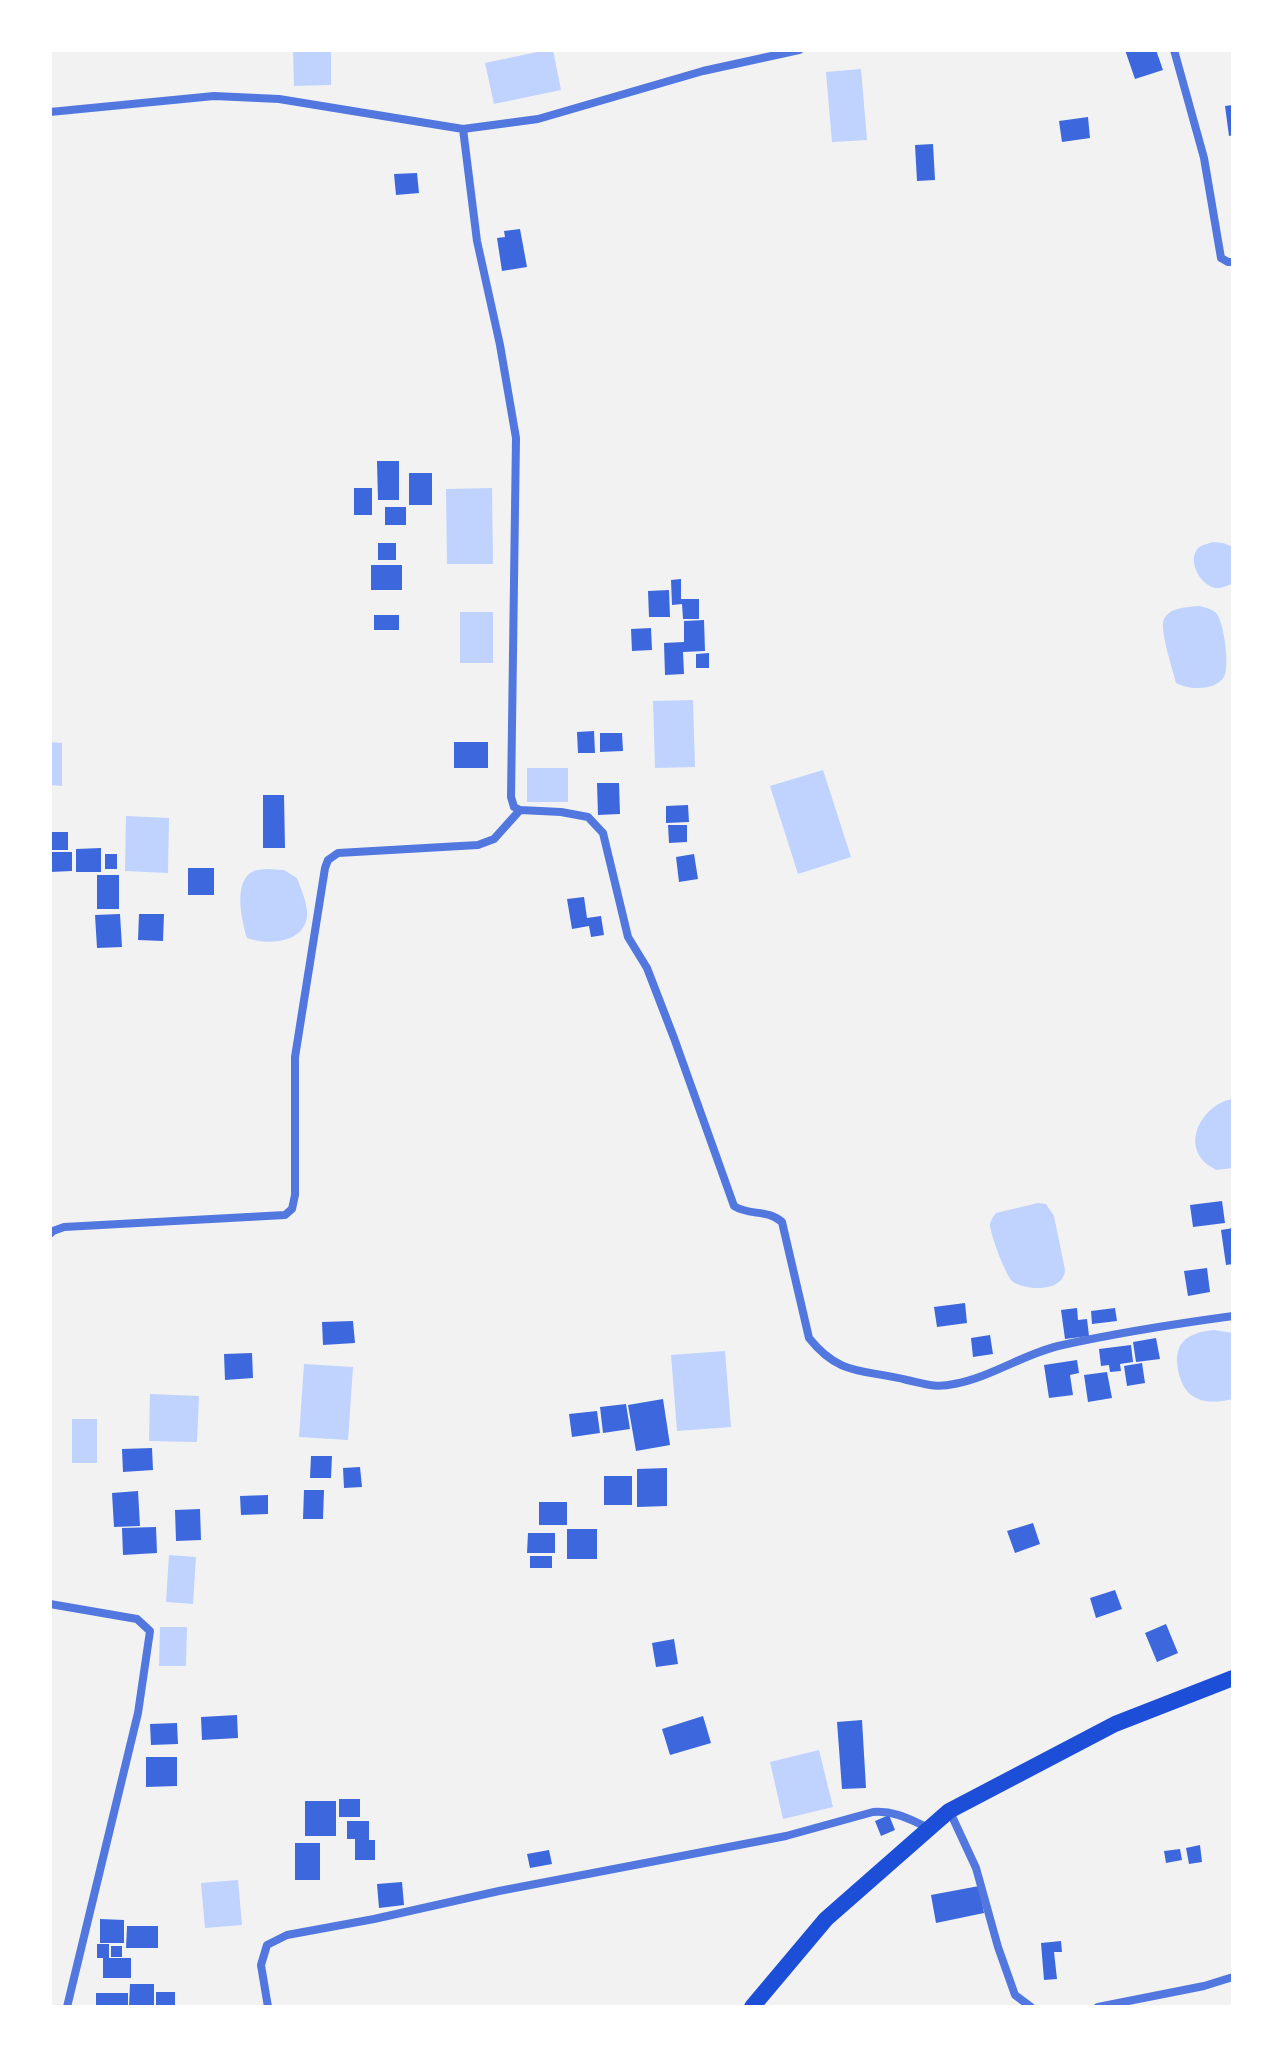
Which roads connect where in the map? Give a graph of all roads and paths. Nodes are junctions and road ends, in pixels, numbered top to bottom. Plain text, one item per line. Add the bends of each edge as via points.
1 (799, 50) edge
2 (1174, 50) edge
3 (50, 112) edge
4 (463, 129) junction
5 (1233, 262) edge
6 (520, 810) junction
7 (50, 1234) edge
8 (1233, 1316) edge
9 (50, 1604) edge
10 (1233, 1678) edge
11 (949, 1811) junction
12 (930, 1828) junction
13 (1233, 1977) edge
14 (67, 2007) edge
15 (268, 2007) edge
16 (752, 2007) edge
17 (1031, 2007) edge
18 (1098, 2007) edge

1 - 4 street via 703,71 538,119
2 - 5 street via 1204,158 1221,258
3 - 4 street via 214,96 279,99
4 - 6 street via 477,241 516,438 511,797
6 - 7 street via 494,839 478,845 338,853 328,860 295,1057 292,1209 285,1215 64,1227
6 - 8 street via 588,817 603,833 628,937 647,968 734,1206 782,1222 809,1338 820,1353 839,1365 929,1387 994,1372 1051,1348
9 - 14 street via 137,1619 150,1631 138,1713
10 - 11 highway via 1115,1724
11 - 12 highway
11 - 17 street via 976,1868 1015,1995
12 - 15 street via 898,1814 873,1812 786,1836 287,1935 267,1945 261,1965
12 - 16 highway via 826,1919
13 - 18 street

